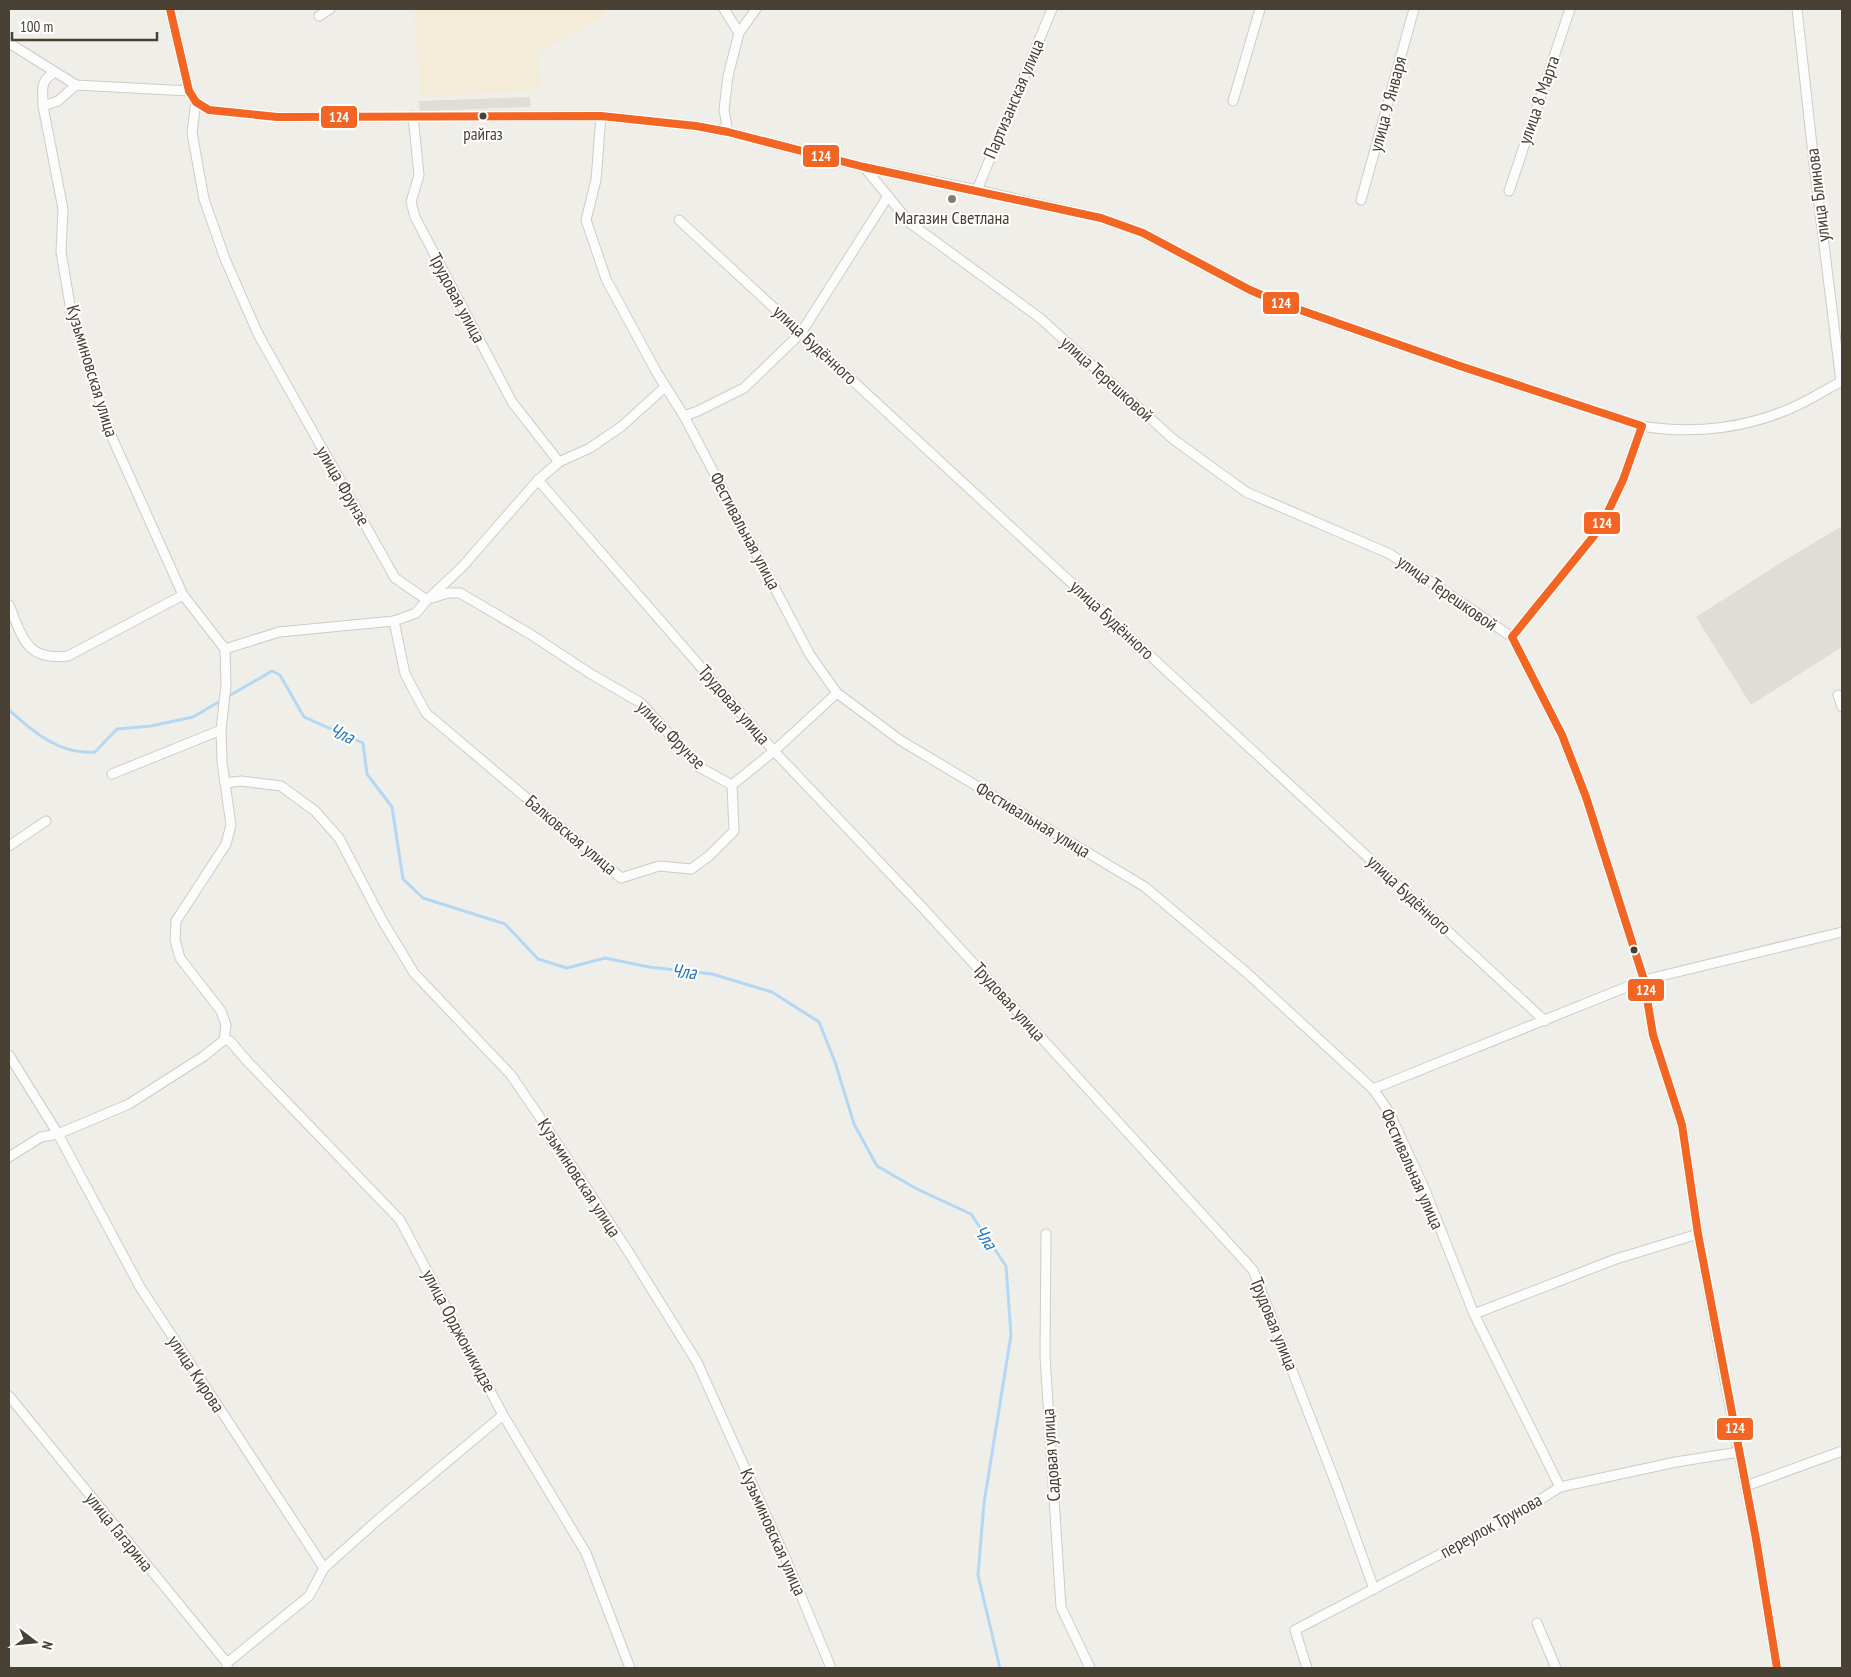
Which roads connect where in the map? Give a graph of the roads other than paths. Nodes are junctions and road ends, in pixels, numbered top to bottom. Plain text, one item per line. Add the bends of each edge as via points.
1 (170, 9) edge
2 (330, 9) edge
3 (724, 9) edge
4 (756, 9) edge
5 (1052, 9) edge
6 (1260, 9) edge
7 (1414, 9) edge
8 (1570, 9) edge
9 (1797, 9) edge
10 (319, 16) dead end
11 (738, 33) junction
12 (9, 43) edge
13 (55, 72) junction
14 (76, 85) junction
15 (189, 91) junction
16 (1233, 101) dead end
17 (196, 102) junction
18 (43, 106) junction
19 (413, 116) junction
20 (601, 116) junction
21 (728, 132) junction
22 (864, 167) junction
23 (976, 190) junction
24 (1509, 191) dead end
25 (888, 196) junction
26 (1361, 200) dead end
27 (679, 220) dead end
28 (801, 333) junction
29 (1842, 381) edge
30 (665, 387) junction
31 (684, 416) junction
32 (1642, 426) junction
33 (559, 462) junction
34 (538, 480) junction
35 (183, 595) junction
36 (427, 600) junction
37 (9, 605) edge
38 (394, 621) junction
39 (1512, 637) junction
40 (225, 649) junction
41 (836, 693) junction
42 (1838, 694) dead end
43 (1842, 707) edge
44 (221, 730) junction
45 (774, 751) junction
46 (112, 774) dead end
47 (226, 783) junction
48 (732, 786) junction
49 (46, 821) dead end
50 (9, 846) edge
51 (1842, 932) edge
52 (1644, 980) junction
53 (1545, 1021) junction
54 (224, 1040) junction
55 (9, 1055) edge
56 (1373, 1089) junction
57 (58, 1134) junction
58 (9, 1157) edge
59 (1046, 1234) dead end
60 (1698, 1234) junction
61 (1474, 1314) junction
62 (9, 1396) edge
63 (503, 1415) junction
64 (1842, 1451) edge
65 (1739, 1452) junction
66 (1746, 1486) junction
67 (1560, 1487) junction
68 (324, 1568) junction
69 (1374, 1589) junction
70 (1537, 1623) dead end
71 (227, 1666) edge
72 (630, 1668) edge
73 (831, 1668) edge
74 (1090, 1668) edge
75 (1307, 1668) edge
76 (1556, 1668) edge
77 (1777, 1668) edge

1 - 15 street
2 - 10 street
3 - 11 street
4 - 11 street
5 - 23 street, Партизанская улица
6 - 16 street
7 - 26 street, улица 9 Января
8 - 24 street, улица 8 Марта
9 - 29 street, улица Блинова
11 - 21 street via 724,110
12 - 13 street
13 - 14 street
13 - 18 street, Кузьминовская улица via 46,77 43,85
14 - 15 street
14 - 18 street via 58,101
15 - 17 street
17 - 19 street via 209,110 277,118
17 - 36 street, улица Фрунзе via 192,133 204,199 225,259 258,334 395,578
18 - 35 street, Кузьминовская улица via 63,209 61,252 71,310 110,433
19 - 20 street
19 - 33 street, Трудовая улица via 419,175 411,202 415,217 512,402
20 - 21 street
20 - 30 street, Фестивальная улица via 596,180 586,220 606,279
21 - 22 street
22 - 23 street
22 - 25 street, улица Терешковой
23 - 32 street via 1109,221 1143,234 1283,304
25 - 28 street
25 - 39 street, улица Терешковой via 910,223 1040,318 1173,439 1246,492 1390,554
27 - 28 street, улица Будённого
28 - 31 street via 744,388
28 - 53 street, улица Будённого
29 - 32 street via 1797,406 1758,420 1698,430 1666,431
30 - 31 street, Фестивальная улица
30 - 33 street via 622,426 590,448
31 - 41 street, Фестивальная улица via 810,655
32 - 39 street via 1624,480 1605,518
33 - 34 street
34 - 36 street via 462,567
34 - 45 street, Трудовая улица
35 - 37 street via 68,656 53,658 37,653 25,642
35 - 40 street, Кузьминовская улица
36 - 38 street via 416,613
36 - 48 street, улица Фрунзе via 460,593 530,634 641,703 699,767
38 - 40 street via 279,632
38 - 48 street, Балковская улица via 405,674 426,713 620,878 659,866 691,868 708,856 734,831
39 - 52 street, улица Терешковой via 1560,729 1586,797
40 - 44 street via 226,685
41 - 45 street
41 - 56 street, Фестивальная улица via 900,740 1145,887 1247,973
42 - 43 street
44 - 46 street
44 - 47 street
45 - 48 street
45 - 69 street, Трудовая улица via 923,908 1253,1270
47 - 54 street via 231,825 226,844 176,921 175,940 180,958 221,1011 226,1025
47 - 73 street, Кузьминовская улица via 241,781 281,786 315,811 339,838 414,973 511,1076 538,1114 697,1362
49 - 50 street
51 - 52 street
52 - 53 street
52 - 60 street, улица Терешковой via 1653,1035 1682,1125
53 - 56 street
54 - 57 street via 129,1104
54 - 63 street, улица Орджоникидзе via 230,1041 400,1220
55 - 57 street, улица Кирова
56 - 61 street, Фестивальная улица via 1389,1112 1425,1190
57 - 58 street via 40,1138
57 - 68 street, улица Кирова via 140,1287
59 - 74 street, Садовая улица via 1045,1356 1061,1607
60 - 61 street via 1616,1259
60 - 65 street, улица Терешковой
61 - 67 street, Фестивальная улица
62 - 71 street, улица Гагарина
63 - 68 street
63 - 72 street, улица Орджоникидзе via 586,1553
64 - 66 street
65 - 66 street, улица Терешковой
65 - 67 street, переулок Трунова
66 - 77 street, улица Терешковой
67 - 69 street, переулок Трунова via 1521,1512
68 - 71 street via 309,1596
69 - 75 street, переулок Трунова via 1295,1630
70 - 76 street

